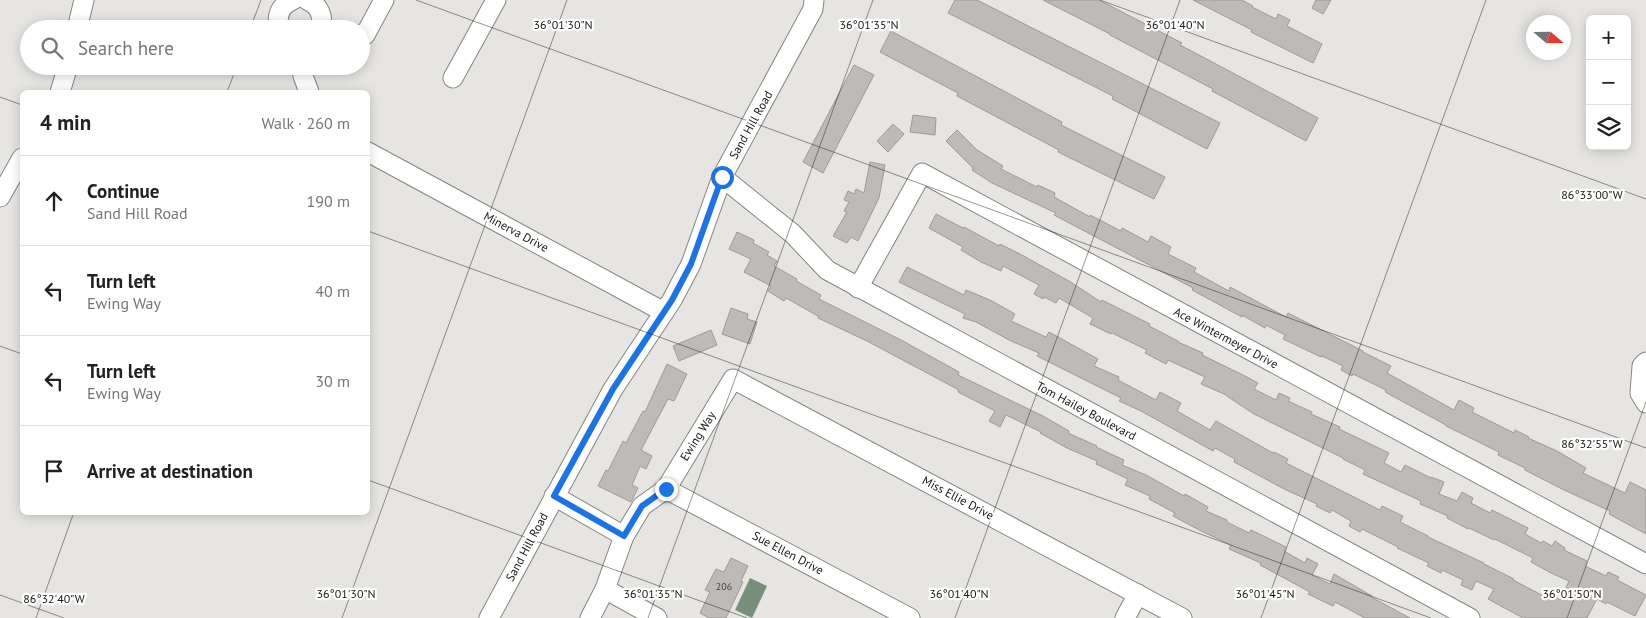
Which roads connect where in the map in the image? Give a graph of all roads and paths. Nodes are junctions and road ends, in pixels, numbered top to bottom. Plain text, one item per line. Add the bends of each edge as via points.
1 (84, 0) edge
2 (300, 0) edge
3 (384, 0) edge
4 (496, 0) edge
5 (814, 0) edge
6 (79, 20) edge
7 (277, 20) edge
8 (323, 20) edge
9 (370, 26) edge
10 (66, 75) edge
11 (303, 75) edge
12 (453, 78) dead end
13 (62, 90) edge
14 (308, 90) edge
15 (370, 153) edge
16 (20, 162) edge
17 (722, 177) junction
18 (0, 197) edge
19 (858, 288) junction
20 (664, 312) junction
21 (1646, 362) edge
22 (733, 379) joint
23 (1646, 403) edge
24 (666, 489) junction
25 (554, 496) junction
26 (624, 536) junction
27 (1646, 564) edge
28 (605, 589) junction
29 (1138, 594) junction
30 (489, 618) edge
31 (590, 618) edge
32 (657, 618) edge
33 (910, 618) edge
34 (1125, 618) edge
35 (1182, 618) edge
36 (1470, 618) edge

1 - 6 street
2 - 7 street via 283,6
2 - 8 street via 316,6
3 - 9 street
4 - 12 street
5 - 17 street, Sand Hill Road via 788,58
10 - 13 street
11 - 14 street
15 - 20 street, Minerva Drive
16 - 18 street
17 - 19 street, Tom Hailey Boulevard via 793,234 827,270
17 - 20 street, Sand Hill Road via 691,264
19 - 27 street, Ace Wintermeyer Drive via 922,173
19 - 36 street, Tom Hailey Boulevard
20 - 25 street, Sand Hill Road via 613,389
21 - 23 street via 1642,366 1640,393
22 - 24 street, Ewing Way
22 - 29 street, Miss Ellie Drive
24 - 26 street, Ewing Way via 642,506
24 - 33 street, Sue Ellen Drive
25 - 26 street
25 - 30 street, Sand Hill Road
26 - 28 street, Ewing Way
28 - 31 street, Ewing Way
28 - 32 street
29 - 34 street
29 - 35 street, Miss Ellie Drive

